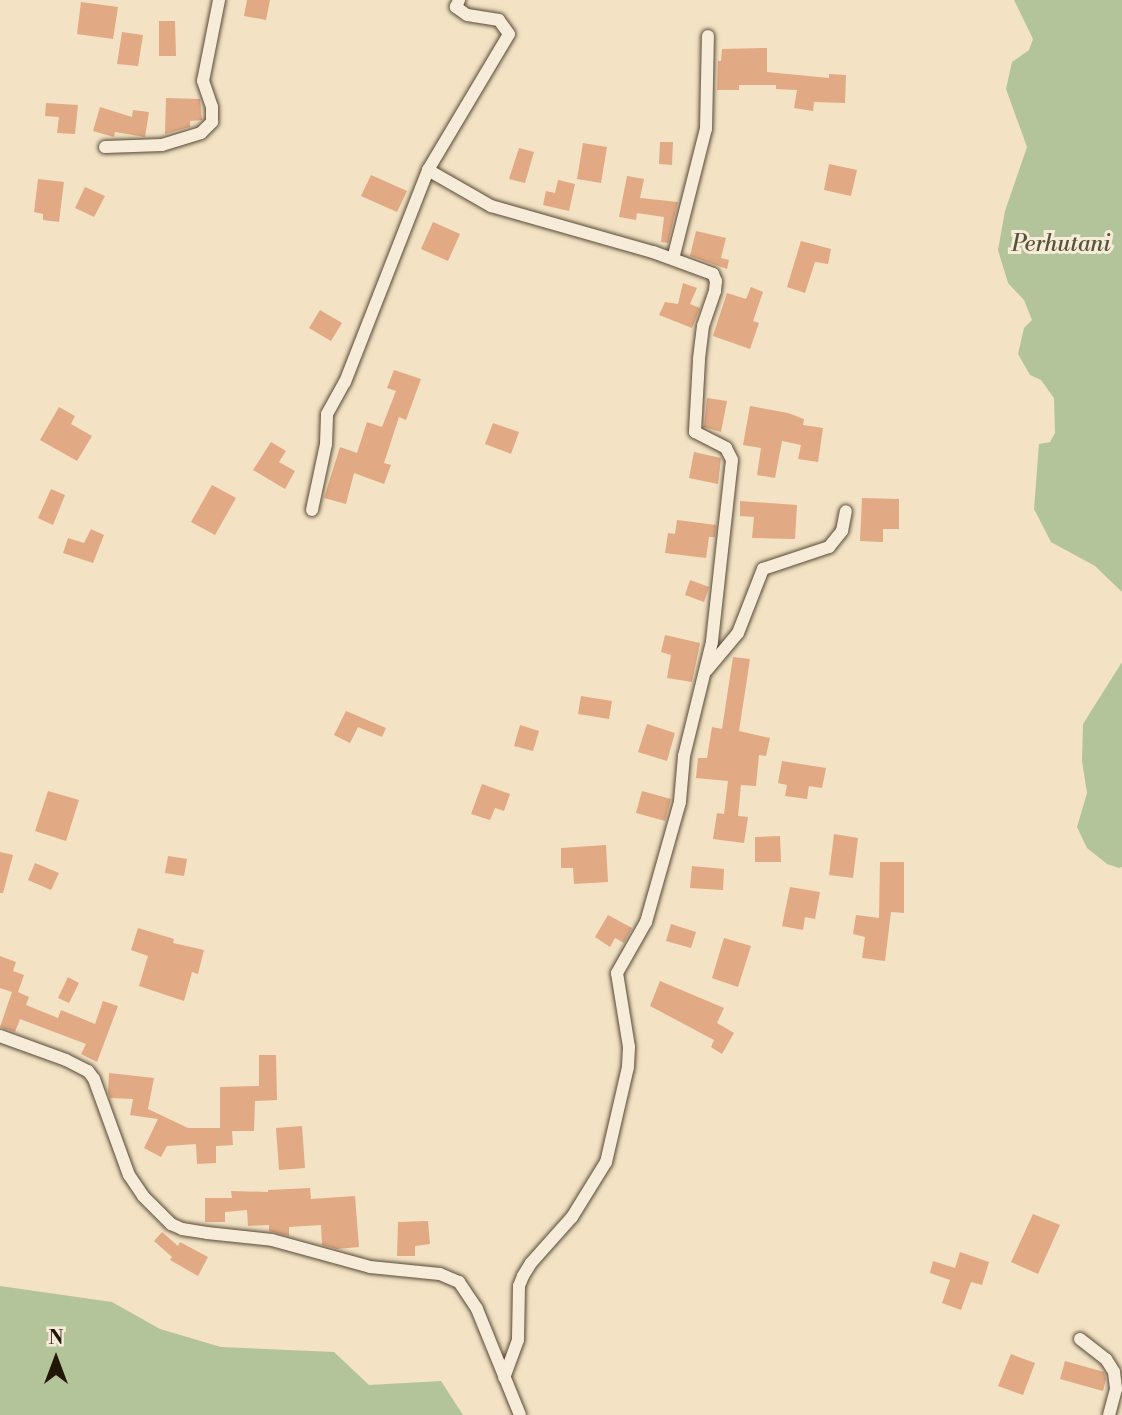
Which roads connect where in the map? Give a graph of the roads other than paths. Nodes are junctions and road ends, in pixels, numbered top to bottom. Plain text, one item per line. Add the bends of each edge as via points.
1 (219, 0) edge
2 (459, 0) edge
3 (708, 36) dead end
4 (105, 147) dead end
5 (428, 170) junction
6 (673, 259) junction
7 (312, 510) dead end
8 (846, 512) dead end
9 (706, 670) junction
10 (0, 1037) edge
11 (1080, 1339) dead end
12 (502, 1373) junction
13 (520, 1415) edge
14 (1109, 1415) edge

1 - 4 street via 203,81 212,122 201,133 162,145
2 - 5 street via 456,7 467,15 499,20 509,34
3 - 6 street via 705,129
5 - 6 street via 491,206
5 - 7 street via 345,382 327,414 326,444
6 - 9 street via 705,269 716,281 703,326 695,432 726,448 732,460 721,580
8 - 9 street via 842,531 829,547 763,569 738,633
9 - 12 street via 662,873 646,922 617,973 628,1067 606,1162 572,1217 523,1276 518,1340
10 - 12 street via 88,1072 129,1175 171,1224 272,1240 370,1267 440,1274 466,1289
11 - 14 street via 1106,1359 1114,1373 1116,1389
12 - 13 street

